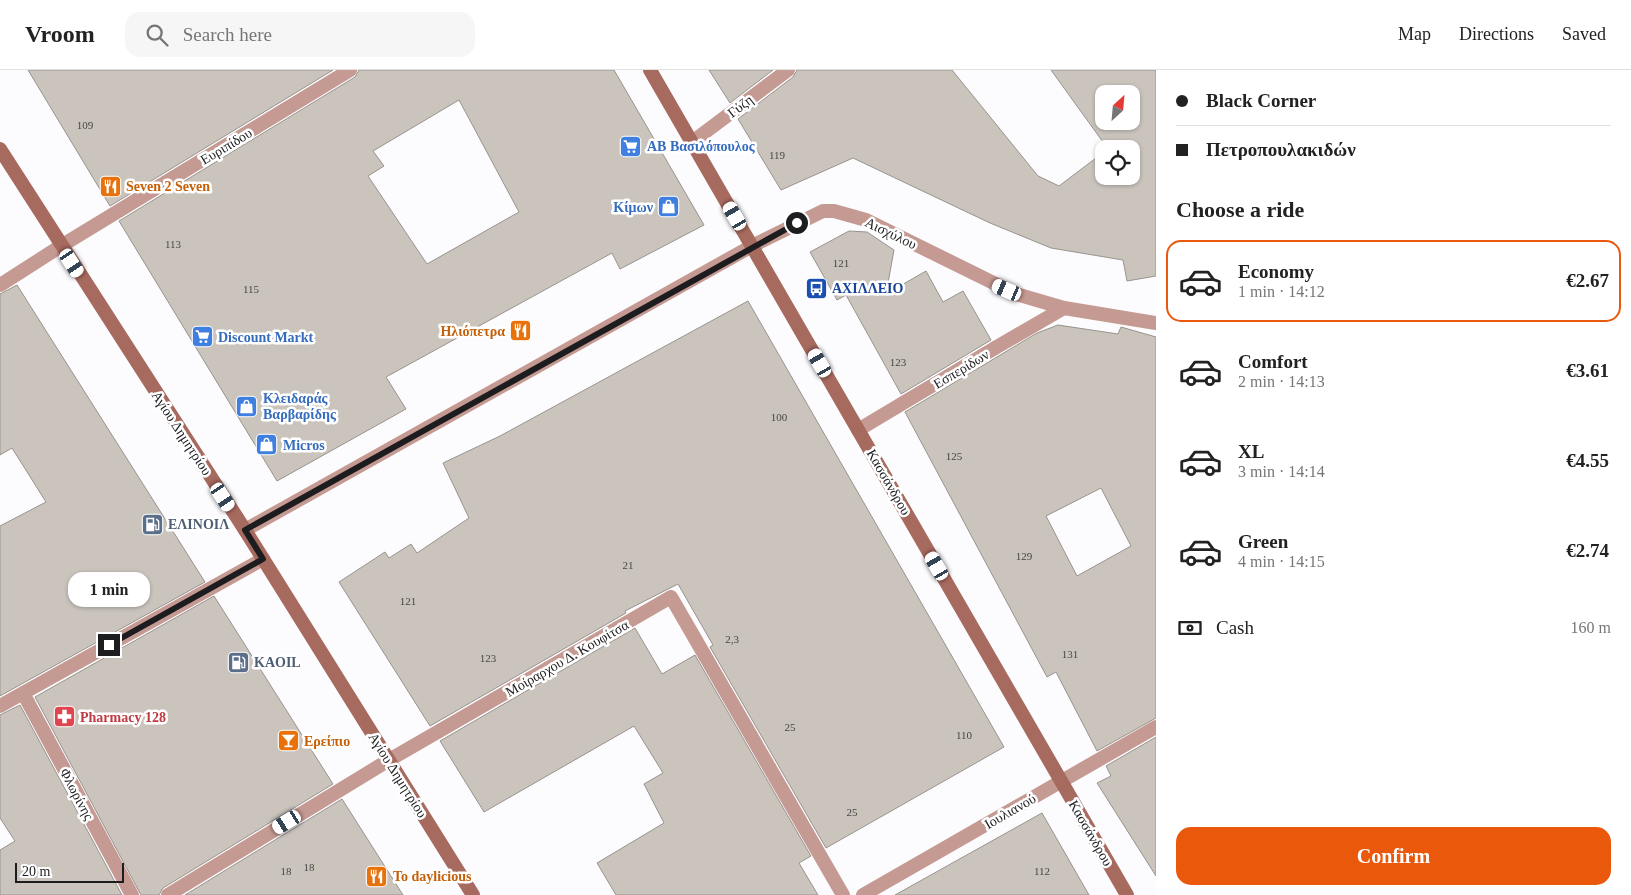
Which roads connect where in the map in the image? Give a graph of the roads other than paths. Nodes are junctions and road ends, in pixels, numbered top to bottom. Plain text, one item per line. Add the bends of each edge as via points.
1 (350, 70) edge
2 (650, 70) edge
3 (788, 70) edge
4 (692, 142) junction
5 (0, 149) edge
6 (62, 246) junction
7 (752, 246) junction
8 (0, 284) edge
9 (1064, 308) junction
10 (1156, 323) edge
11 (858, 430) junction
12 (245, 530) junction
13 (263, 559) junction
14 (23, 693) junction
15 (0, 706) edge
16 (1156, 727) edge
17 (389, 760) junction
18 (1062, 781) junction
19 (132, 895) edge
20 (168, 895) edge
21 (473, 895) edge
22 (843, 895) edge
23 (863, 895) edge
24 (1127, 895) edge

1 - 6 street, Ευριπίδου
2 - 4 main road, Κασσάνδρου
3 - 4 street, Γύζη
4 - 7 main road, Κασσάνδρου
5 - 6 main road, Αγίου Δημητρίου
6 - 8 street, Ευριπίδου
6 - 12 main road, Αγίου Δημητρίου
7 - 9 street, Αισχύλου via 812,215 834,212 866,220 1010,292
7 - 11 main road, Κασσάνδρου
7 - 12 street, Αισχύλου
9 - 10 street, Αισχύλου
9 - 11 street, Εσπερίδων
11 - 18 main road, Κασσάνδρου
12 - 13 main road, Αγίου Δημητρίου
13 - 14 street
13 - 17 main road, Αγίου Δημητρίου
14 - 15 street
14 - 19 street, Φλωρίνης
16 - 18 street, Ιουλιανού
17 - 20 street, Μοίραρχου Δ. Κουφίτσα
17 - 21 main road, Αγίου Δημητρίου
17 - 22 street, Μοίραρχου Δ. Κουφίτσα via 671,597
18 - 23 street, Ιουλιανού
18 - 24 main road, Κασσάνδρου

